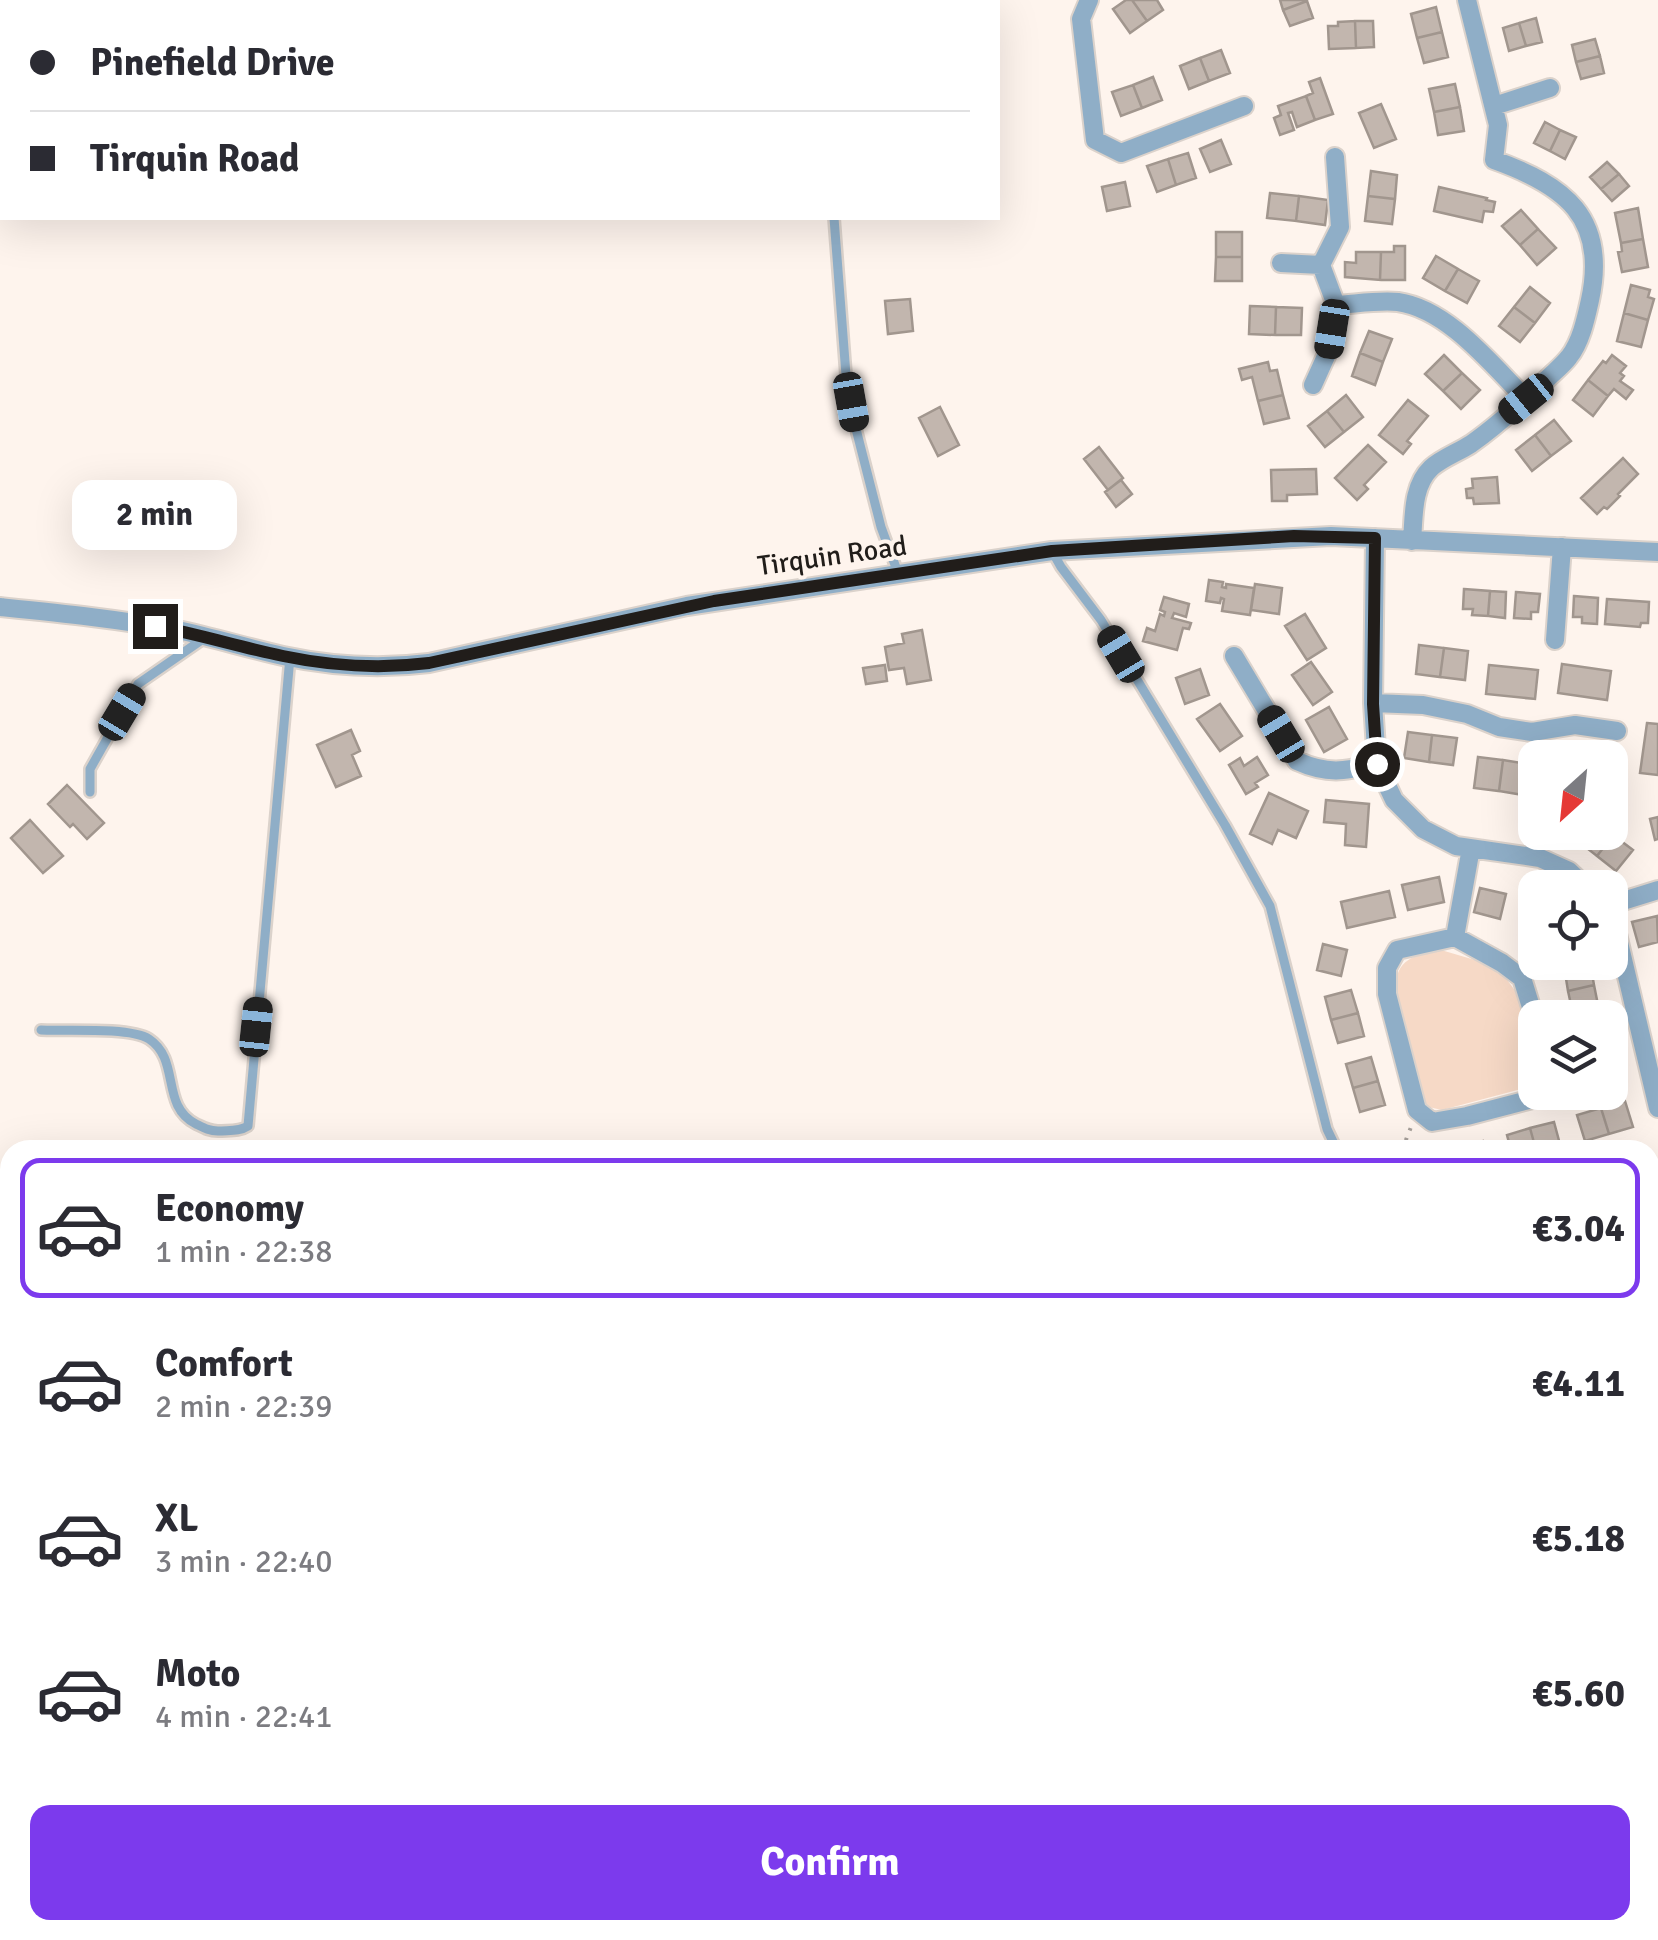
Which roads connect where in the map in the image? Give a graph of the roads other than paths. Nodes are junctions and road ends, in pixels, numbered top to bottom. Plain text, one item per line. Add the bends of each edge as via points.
1 (1089, 0) edge
2 (1467, 0) edge
3 (1550, 88) dead end
4 (1244, 106) dead end
5 (1494, 106) junction
6 (1335, 157) dead end
7 (834, 220) edge
8 (1282, 263) dead end
9 (1321, 265) junction
10 (1336, 304) junction
11 (1313, 386) dead end
12 (1526, 399) junction
13 (1375, 538) junction
14 (1412, 541) junction
15 (1562, 547) junction
16 (1052, 551) junction
17 (1658, 552) edge
18 (898, 573) junction
19 (0, 607) edge
20 (205, 637) junction
21 (1555, 640) dead end
22 (1234, 656) dead end
23 (290, 658) junction
24 (1373, 704) junction
25 (1617, 731) dead end
26 (1377, 764) junction
27 (90, 792) dead end
28 (1472, 848) junction
29 (1568, 870) edge
30 (1658, 890) edge
31 (1628, 899) edge
32 (1455, 937) junction
33 (1628, 973) edge
34 (1529, 1000) edge
35 (41, 1030) dead end
36 (1653, 1061) edge
37 (1518, 1103) edge
38 (1658, 1108) edge
39 (1332, 1140) edge

1 - 4 street via 1080,19 1095,140 1120,154
2 - 5 street
3 - 5 street
5 - 12 street via 1494,160 1554,186 1584,222 1594,254 1589,305 1570,357
6 - 9 street via 1340,227
7 - 18 lane via 846,375
8 - 9 street
9 - 10 street
10 - 11 street via 1328,354
10 - 12 street via 1399,302 1432,314
12 - 14 street via 1430,469 1417,491
13 - 14 street, Tirquin Road
13 - 16 street, Tirquin Road via 1294,536
13 - 24 street
14 - 15 street, Tirquin Road
15 - 17 street, Tirquin Road
15 - 21 street
16 - 18 street, Tirquin Road
16 - 39 lane via 1270,906
18 - 23 street, Tirquin Road via 687,606 429,663 395,667
19 - 20 street, Tirquin Road
20 - 23 street, Tirquin Road
20 - 27 lane via 138,684 90,769
22 - 26 street via 1297,760 1339,772
23 - 35 lane via 248,1126 210,1131 189,1120 175,1103 167,1065 149,1039
24 - 25 street via 1423,704 1532,732 1576,725
24 - 26 street
26 - 28 street via 1394,800 1423,829
28 - 29 street via 1540,858
28 - 32 street
30 - 31 street
32 - 34 street via 1522,978
32 - 37 street via 1397,950 1387,968 1387,994 1417,1110 1432,1122
33 - 36 street
36 - 38 street

